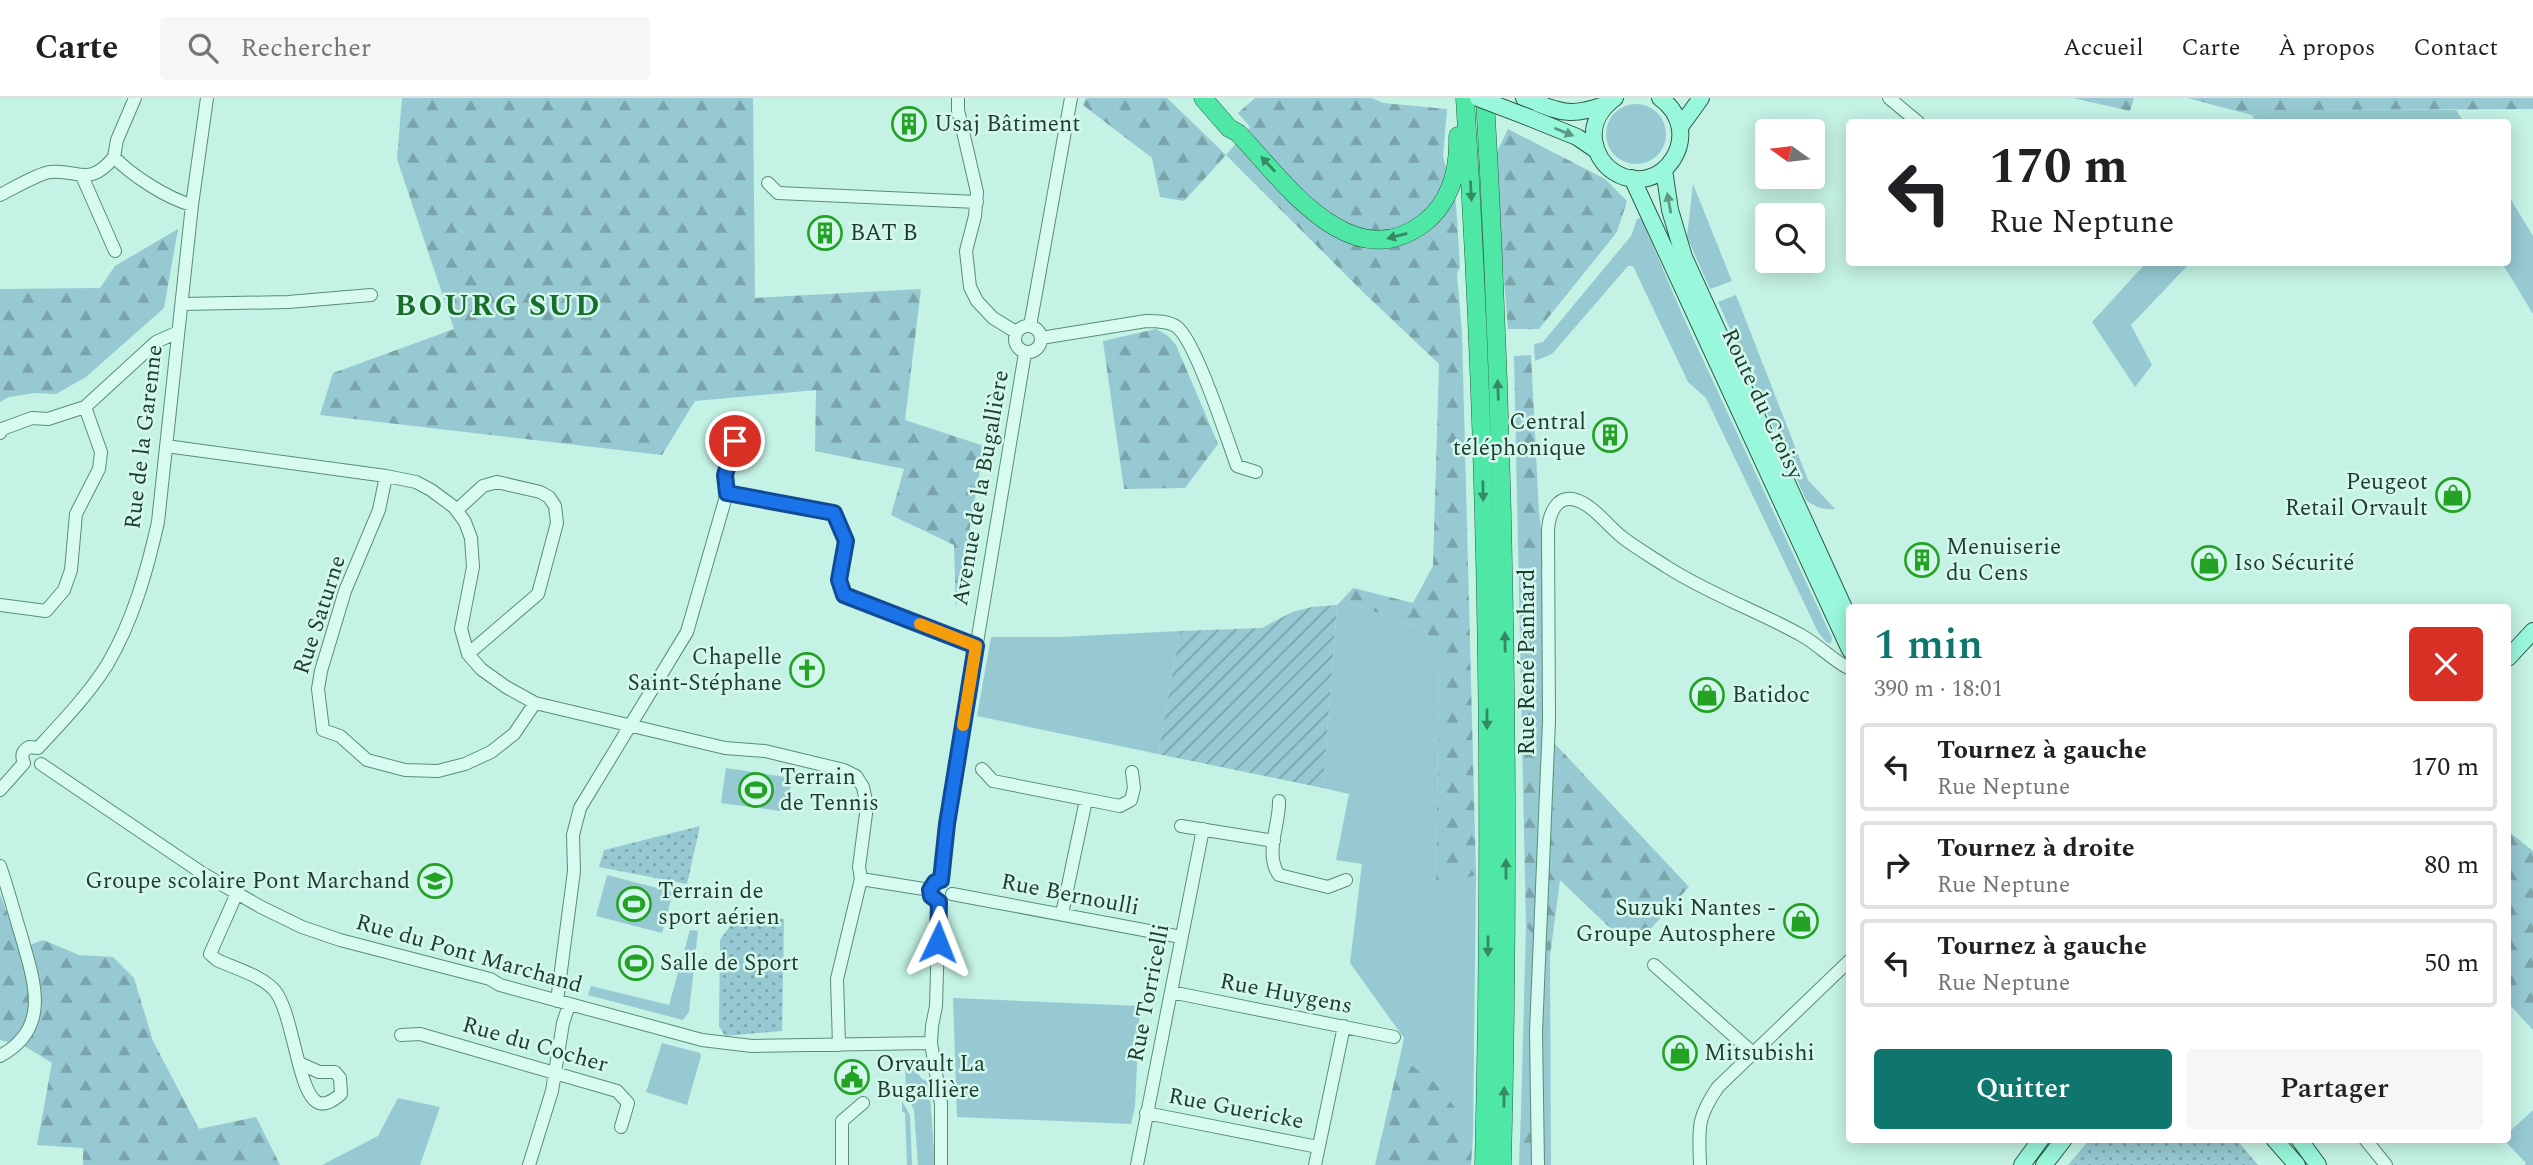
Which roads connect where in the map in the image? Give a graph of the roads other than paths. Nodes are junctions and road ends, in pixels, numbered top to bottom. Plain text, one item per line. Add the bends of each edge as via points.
1 (135, 98) edge
2 (207, 98) edge
3 (958, 98) edge
4 (1071, 98) edge
5 (1203, 98) edge
6 (1216, 98) edge
7 (1460, 98) edge
8 (1465, 98) edge
9 (1478, 98) edge
10 (1485, 98) edge
11 (1660, 98) edge
12 (1701, 98) edge
13 (1889, 98) edge
14 (1526, 99) edge
15 (1611, 101) edge
16 (1914, 119) edge
17 (1680, 127) junction
18 (1238, 133) junction
19 (1597, 150) junction
20 (114, 157) junction
21 (1664, 170) junction
22 (82, 176) junction
23 (1632, 178) junction
24 (768, 183) dead end
25 (0, 195) edge
26 (977, 202) junction
27 (192, 205) junction
28 (115, 251) dead end
29 (371, 295) dead end
30 (182, 304) junction
31 (1030, 326) junction
32 (178, 332) junction
33 (1016, 332) junction
34 (1041, 338) junction
35 (1026, 353) junction
36 (85, 407) junction
37 (0, 433) edge
38 (735, 441) dead end
39 (166, 446) junction
40 (1256, 472) dead end
41 (386, 476) junction
42 (727, 493) junction
43 (457, 510) junction
44 (0, 605) edge
45 (1846, 612) edge
46 (2533, 631) edge
47 (1846, 641) edge
48 (976, 646) junction
49 (468, 654) junction
50 (2511, 654) edge
51 (1846, 667) edge
52 (535, 703) junction
53 (628, 726) junction
54 (38, 748) junction
55 (24, 763) junction
56 (41, 764) junction
57 (982, 769) dead end
58 (1132, 772) dead end
59 (0, 789) edge
60 (1086, 800) junction
61 (1279, 801) dead end
62 (1181, 826) dead end
63 (1203, 830) junction
64 (1274, 841) junction
65 (0, 866) edge
66 (861, 879) junction
67 (941, 880) junction
68 (1346, 880) dead end
69 (930, 890) junction
70 (237, 893) junction
71 (952, 894) junction
72 (939, 902) junction
73 (1062, 914) junction
74 (1181, 937) junction
75 (1846, 964) edge
76 (1654, 965) dead end
77 (1171, 992) junction
78 (563, 1003) junction
79 (1344, 1027) junction
80 (401, 1035) dead end
81 (1394, 1037) dead end
82 (931, 1043) junction
83 (839, 1045) junction
84 (1753, 1053) junction
85 (0, 1056) edge
86 (299, 1063) dead end
87 (557, 1072) junction
88 (863, 1103) dead end
89 (1146, 1113) junction
90 (621, 1127) dead end
91 (2038, 1143) edge
92 (2061, 1143) edge
93 (2278, 1143) edge
94 (2302, 1143) edge
95 (2368, 1143) edge
96 (1318, 1147) junction
97 (529, 1165) edge
98 (842, 1165) edge
99 (941, 1165) edge
100 (1136, 1165) edge
101 (1315, 1165) edge
102 (1484, 1165) edge
103 (1502, 1165) edge
104 (1538, 1165) edge
105 (1700, 1165) edge
106 (2022, 1165) edge
107 (2044, 1165) edge
108 (2297, 1165) edge
109 (2318, 1165) edge
110 (2386, 1165) edge

1 - 20 street
2 - 27 street, Rue de la Garenne
3 - 26 street
4 - 31 street
5 - 18 highway
6 - 18 highway via 1236,122
7 -> 18 highway via 1456,166 1448,194 1430,218 1393,238 1355,237 1328,223
8 -> 102 highway via 1487,620
9 -> 19 main road, bridge via 1577,137
103 -> 10 highway via 1506,702 1500,420
11 - 17 main road via 1675,113
12 - 17 main road
13 - 16 street
14 - 15 main road via 1569,114
15 - 19 main road via 1595,125
17 - 21 main road via 1678,152
19 - 23 main road via 1610,169
20 - 22 street via 104,169
20 - 27 street via 124,168
21 - 23 main road
45 -> 21 main road, Route du Croisy via 1684,257
22 - 25 street via 49,172
22 - 28 street
23 - 47 main road, Route du Croisy
24 - 26 street via 778,193
26 - 33 street via 966,251 970,287 993,318
27 - 30 street, Rue de la Garenne
29 - 30 street
30 - 32 street, Rue de la Garenne
31 - 33 street
31 - 34 street
32 - 36 street via 156,342
32 - 39 street, Rue de la Garenne
33 - 35 street, Avenue de la Bugallière via 1015,345
34 - 35 street, Avenue de la Bugallière via 1037,349
34 - 40 street via 1146,321 1177,327 1201,371 1237,466
35 - 48 street, Avenue de la Bugallière
36 - 37 street via 48,419 32,418
36 - 44 street via 101,452 99,469 76,514 71,570 64,590 46,611
38 - 42 street via 725,475
39 - 41 street
39 - 54 street, Rue de la Garenne via 158,522 127,625 84,697
41 - 43 street via 423,486
41 - 52 street, Rue Saturne via 379,510 345,591 321,671 318,690 323,730 340,736 367,760 438,771 491,752 514,734
42 - 48 street via 834,513 846,541 839,580 844,595
42 - 53 street via 687,632
43 - 49 street via 473,551 461,629
43 - 49 street via 483,486 497,482 549,497 557,523 538,594
46 - 50 main road
48 - 67 street, Avenue de la Bugallière
49 - 52 street via 494,680
51 - 104 street, Rue René Panhard via 1804,637 1670,569 1574,499 1562,501 1549,515 1549,721 1535,1032
52 - 53 street
53 - 66 street via 725,748 765,751 856,776 867,807
53 - 78 street via 580,808 573,835
54 - 55 street, Rue de la Garenne via 26,748
54 - 56 street via 43,755
55 - 56 street via 32,768
55 - 59 street, Rue de la Garenne
56 - 70 street, Rue du Pont Marchand
57 - 60 street via 993,781
58 - 60 street via 1131,800 1120,806
60 - 73 street
61 - 64 street
62 - 63 street
63 - 64 street
63 - 74 street, Rue Torricelli
64 - 68 street via 1274,868 1279,875 1328,887
65 - 85 street via 36,990 36,1007 18,1047
66 - 69 street
66 - 83 street via 837,979
67 - 69 street
67 - 71 street via 948,883
69 - 72 street
70 - 78 street, Rue du Pont Marchand via 302,927 340,940
70 - 86 street via 210,954 273,989 283,1004
71 - 72 street
71 - 73 street, Rue Bernoulli
72 - 82 street
73 - 74 street, Rue Bernoulli
74 - 77 street, Rue Torricelli
75 - 84 street
76 - 84 street
77 - 79 street, Rue Huygens
77 - 89 street, Rue Torricelli
78 - 83 street, Rue du Pont Marchand via 702,1040 752,1046
78 - 87 street
79 - 81 street, Rue Huygens
79 - 96 street
80 - 87 street, Rue du Cocher via 420,1034
82 - 83 street, Rue du Pont Marchand
82 - 99 street via 941,1104
84 - 105 street via 1704,1107 1699,1124
87 - 90 street, Rue du Cocher via 617,1091 628,1103
87 - 97 street
88 - 98 street via 842,1121
89 - 96 street, Rue Guericke
89 - 100 street, Rue Torricelli
91 - 106 main road
92 - 107 main road
93 - 108 main road
94 - 109 main road
95 - 110 street
96 - 101 street

